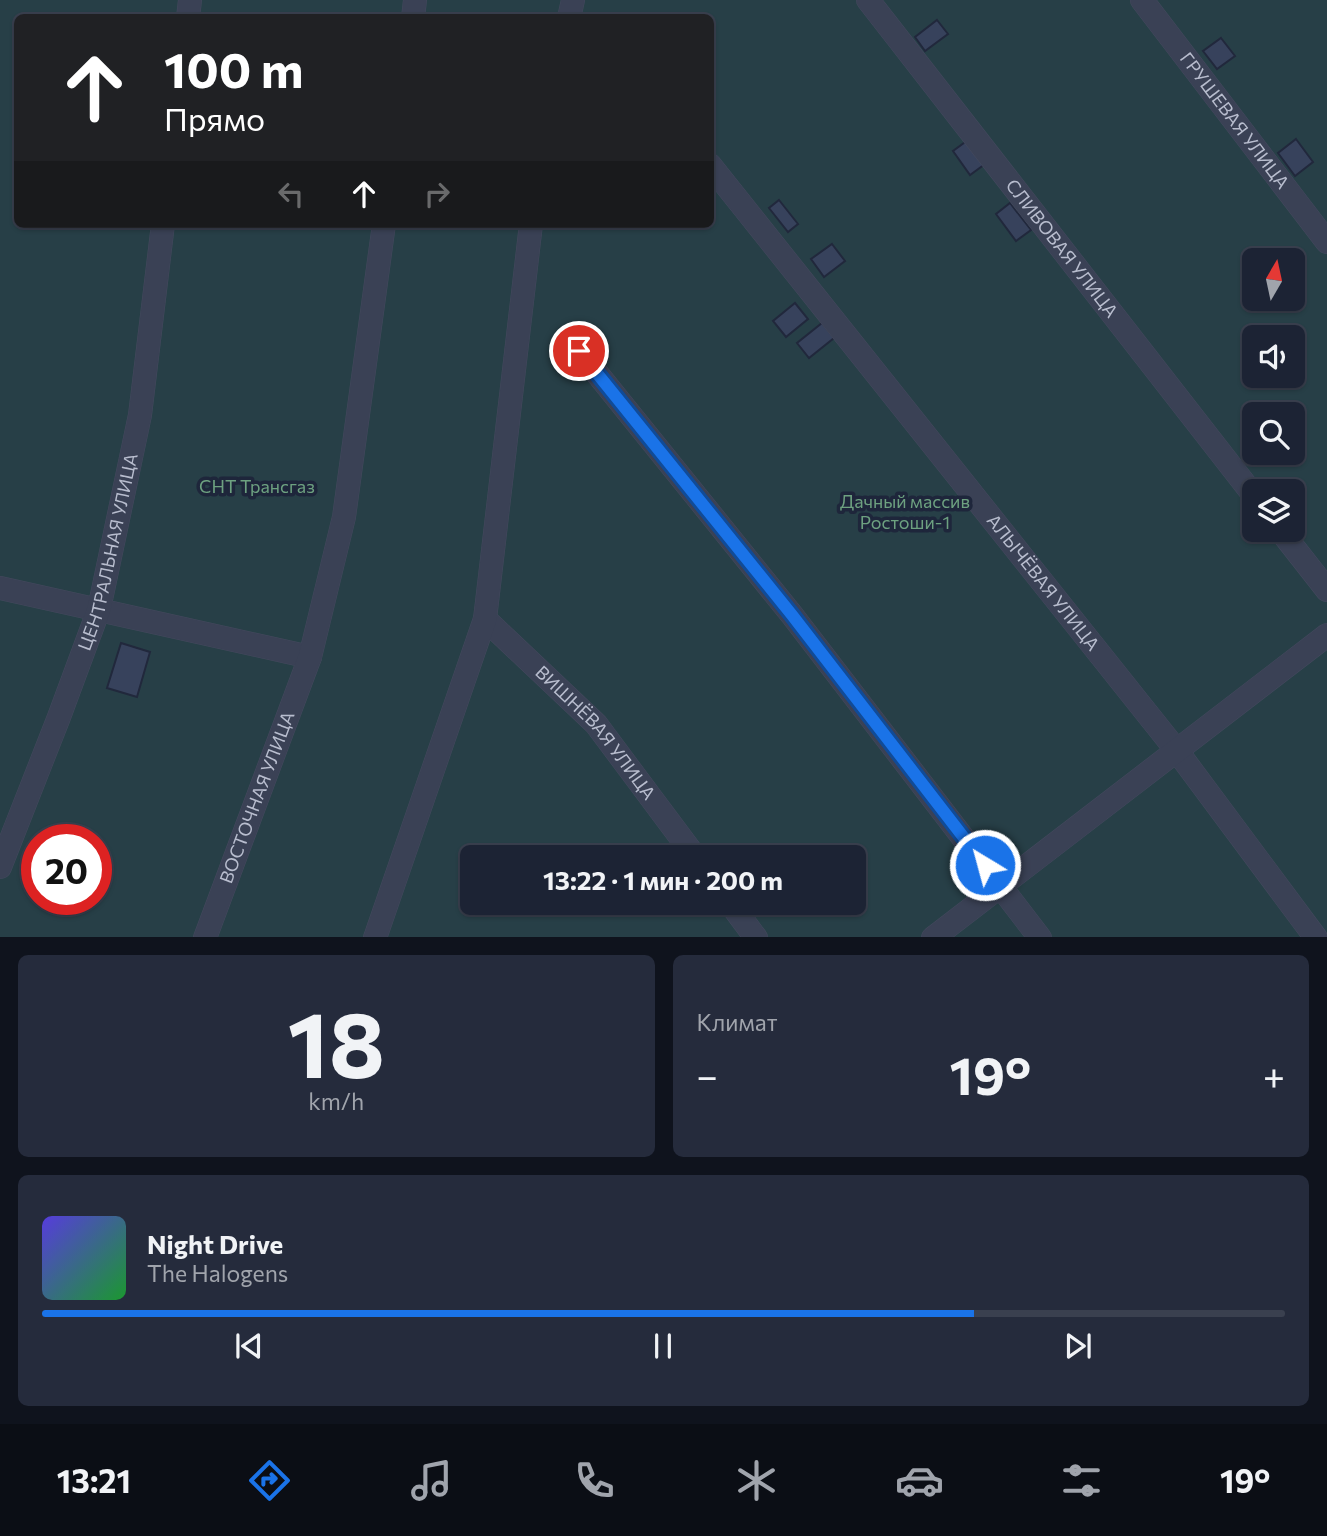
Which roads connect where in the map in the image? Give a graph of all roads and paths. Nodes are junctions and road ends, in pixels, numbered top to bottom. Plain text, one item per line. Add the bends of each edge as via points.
1 (868, 0) edge
2 (1142, 0) edge
3 (714, 170) edge
4 (163, 228) edge
5 (383, 228) edge
6 (530, 228) edge
7 (1327, 242) edge
8 (579, 351) dead end
9 (1242, 480) edge
10 (1289, 542) edge
11 (0, 588) edge
12 (1327, 590) edge
13 (99, 610) junction
14 (485, 619) junction
15 (1327, 635) edge
16 (310, 657) junction
17 (1177, 751) junction
18 (686, 845) edge
19 (0, 867) edge
20 (1001, 886) junction
21 (739, 915) edge
22 (205, 937) edge
23 (375, 937) edge
24 (756, 937) edge
25 (933, 937) edge
26 (1040, 937) edge
27 (1316, 937) edge

1 - 9 lane, СЛИВОВАЯ УЛИЦА
2 - 7 lane, ГРУШЕВАЯ УЛИЦА
3 - 17 lane, АЛЫЧЁВАЯ УЛИЦА
4 - 13 lane, ЦЕНТРАЛЬНАЯ УЛИЦА via 141,415
5 - 16 lane, ВОСТОЧНАЯ УЛИЦА via 344,517
6 - 14 lane
8 - 20 lane via 792,615
10 - 12 lane
11 - 13 lane
13 - 16 lane
13 - 19 lane, ЦЕНТРАЛЬНАЯ УЛИЦА
14 - 18 lane, ВИШНЁВАЯ УЛИЦА via 596,724
14 - 23 lane
15 - 17 lane
16 - 22 lane, ВОСТОЧНАЯ УЛИЦА
17 - 20 lane
17 - 27 lane, АЛЫЧЁВАЯ УЛИЦА
20 - 25 lane
20 - 26 lane
21 - 24 lane

